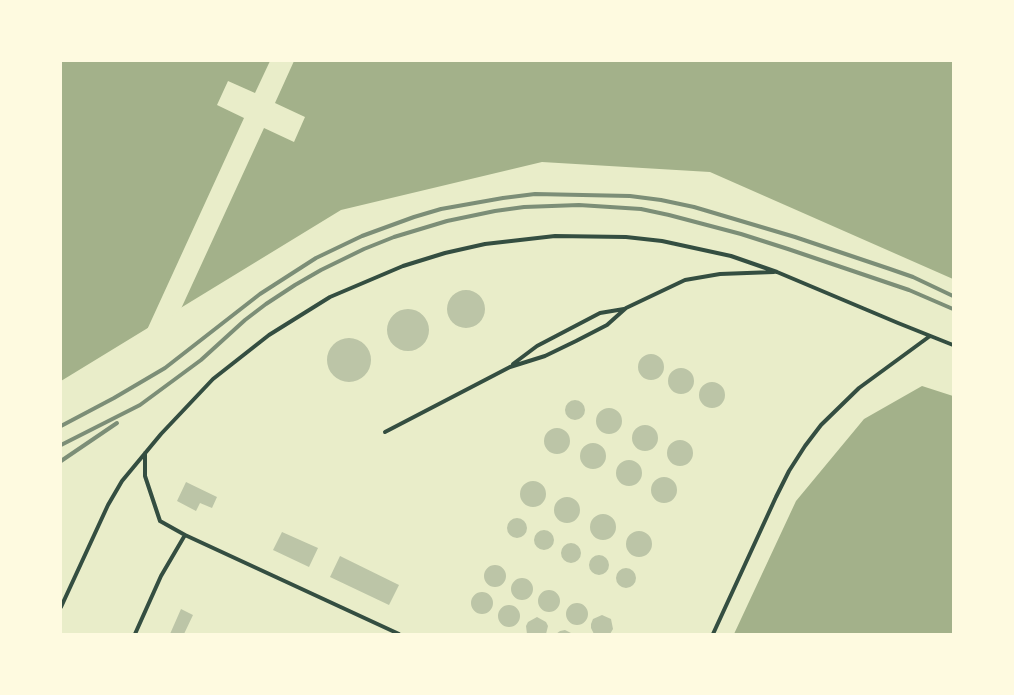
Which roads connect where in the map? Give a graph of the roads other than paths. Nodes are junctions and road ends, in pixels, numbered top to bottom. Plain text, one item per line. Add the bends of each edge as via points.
1 (777, 272) junction
2 (626, 308) junction
3 (930, 336) junction
4 (953, 345) edge
5 (510, 367) junction
6 (385, 432) dead end
7 (145, 453) junction
8 (185, 535) junction
9 (61, 607) edge
10 (135, 634) edge
11 (399, 634) edge
12 (713, 634) edge

1 - 2 lane via 720,274 685,280
1 - 3 lane
1 - 7 lane via 701,248 626,237 555,236 485,244 445,253 402,266 330,297 269,335 213,379
2 - 5 lane via 607,325 576,341 545,356
2 - 5 lane via 600,313 537,346
3 - 4 lane
3 - 12 lane via 858,388 805,446 776,496
5 - 6 lane
7 - 8 lane via 144,476 160,520
7 - 9 lane via 122,481 108,505
8 - 10 lane via 161,576
8 - 11 lane

